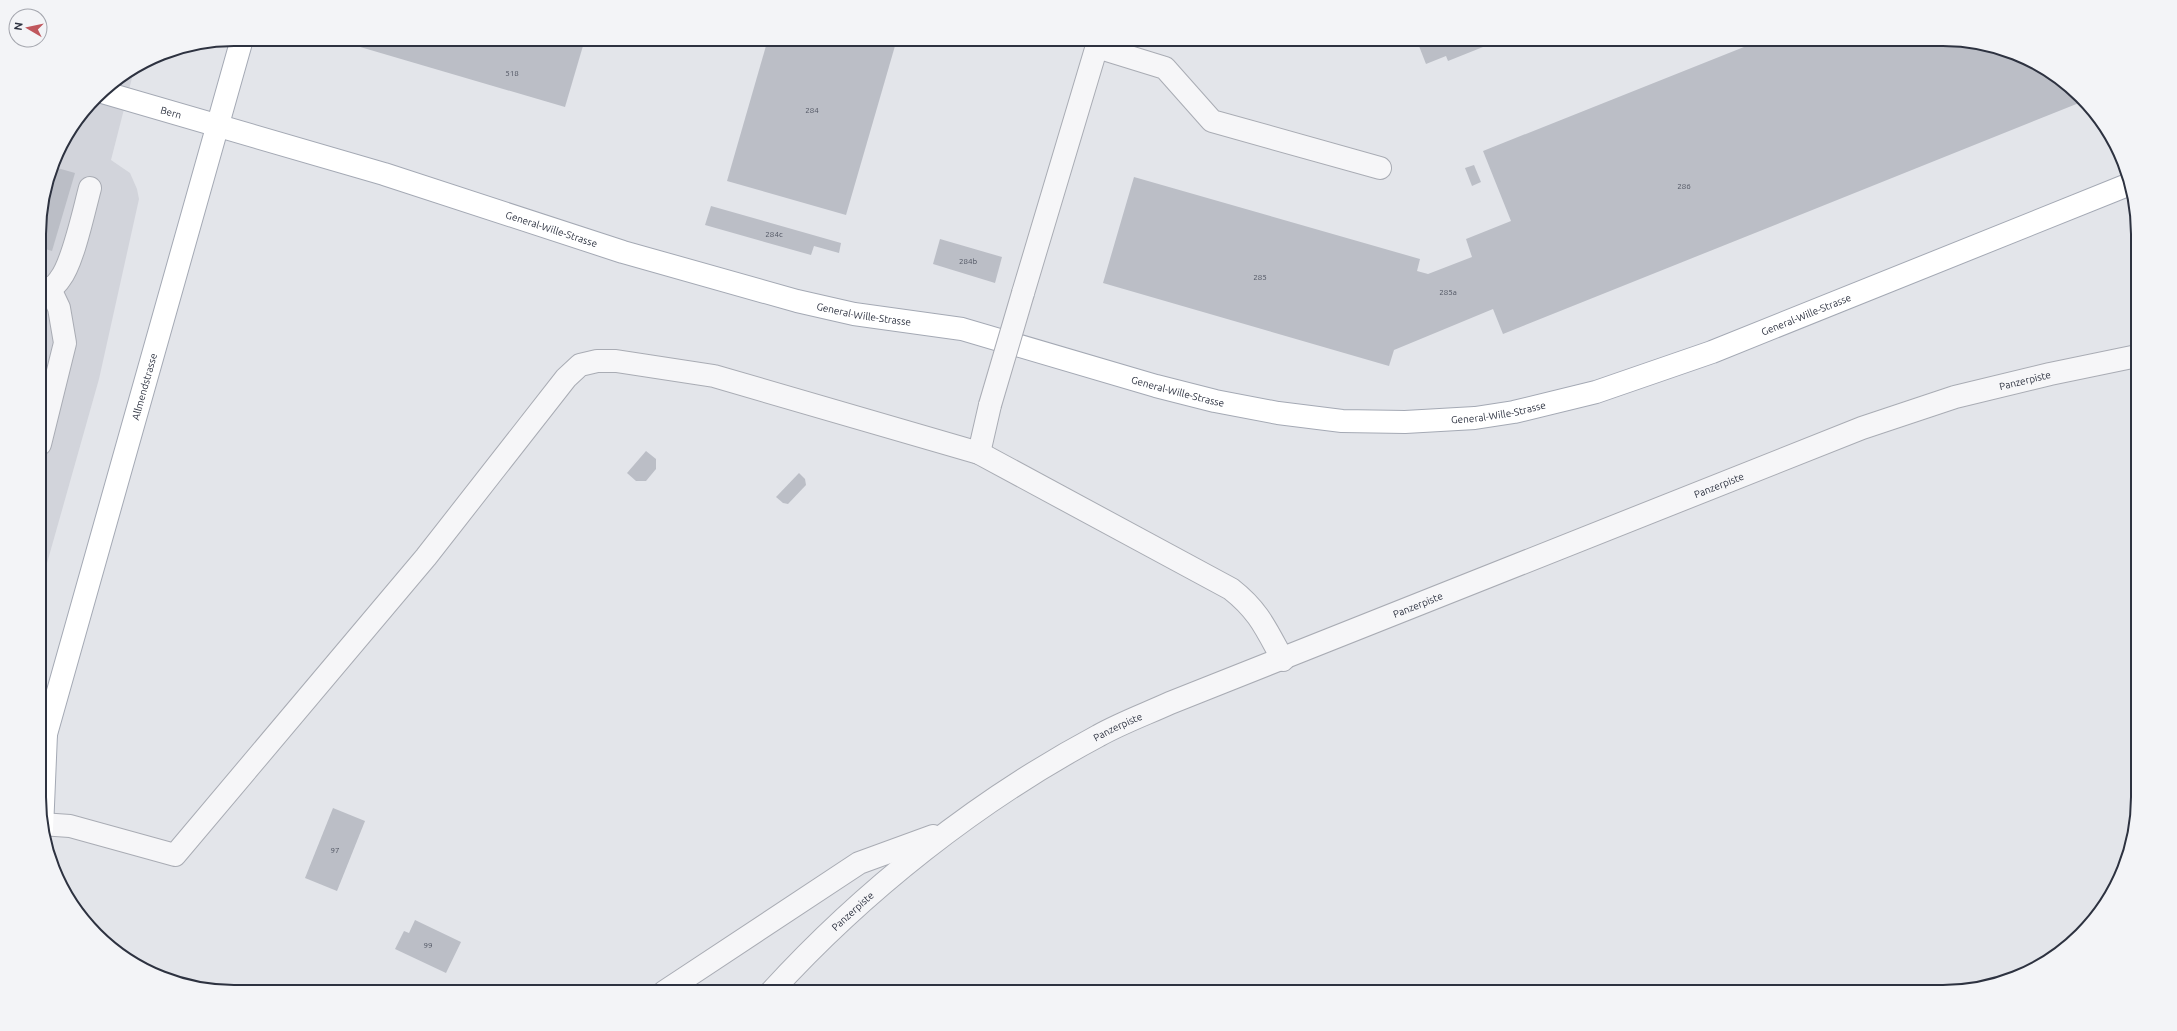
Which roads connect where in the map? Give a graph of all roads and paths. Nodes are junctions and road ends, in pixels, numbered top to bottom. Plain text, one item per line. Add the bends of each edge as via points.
1 (240, 46) edge
2 (1097, 46) edge
3 (1106, 46) edge
4 (109, 94) edge
5 (218, 125) junction
6 (1380, 168) dead end
7 (2125, 186) edge
8 (90, 188) dead end
9 (46, 289) edge
10 (46, 291) edge
11 (2131, 357) edge
12 (46, 420) edge
13 (979, 453) junction
14 (1283, 660) junction
15 (46, 729) edge
16 (49, 826) edge
17 (949, 830) junction
18 (675, 985) edge
19 (778, 985) edge

1 - 5 main road, Allmendstrasse
2 - 13 street, bridge via 990,405
3 - 6 street via 1165,68 1212,121
4 - 5 main road, Bern
5 - 7 main road, General-Wille-Strasse via 384,174 623,252 797,302 854,314 962,329 1148,384 1222,402 1310,418 1374,422 1440,421 1514,412 1552,404 1640,378 1720,349
5 - 15 main road, Allmendstrasse
8 - 9 street via 67,268 60,279
10 - 12 street via 59,308 65,343
11 - 14 street, Panzerpiste via 1955,397 1862,428
13 - 14 street via 1231,589 1249,603 1261,619
13 - 16 street via 714,376 616,361 596,361 580,365 534,417 426,557 175,855 70,826
14 - 17 street, Panzerpiste via 1170,703 1099,735 1030,776
17 - 18 street via 860,863
17 - 19 street, Panzerpiste via 869,896

